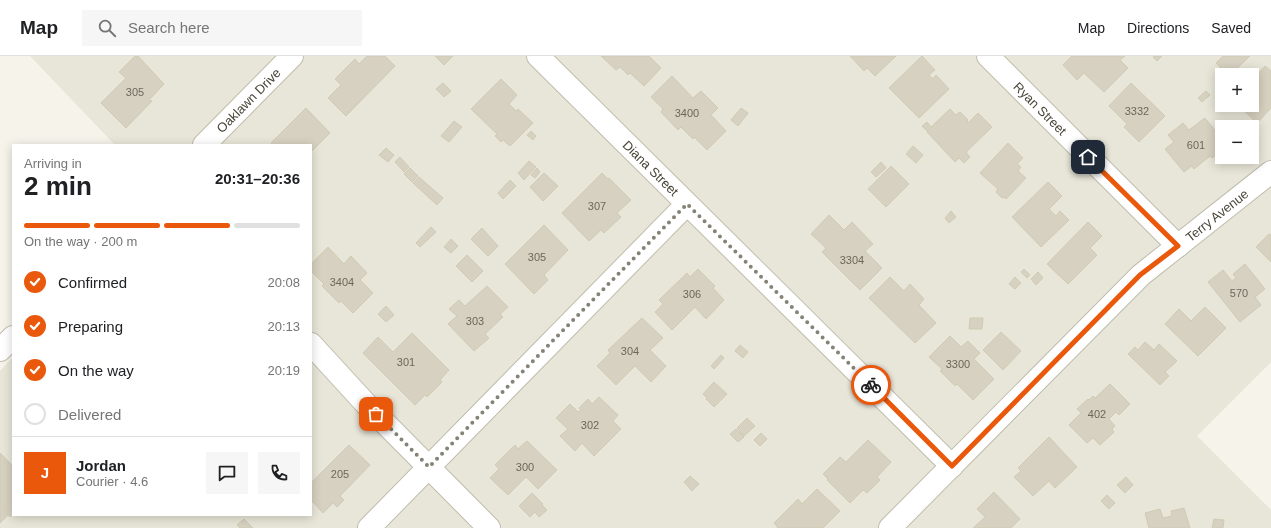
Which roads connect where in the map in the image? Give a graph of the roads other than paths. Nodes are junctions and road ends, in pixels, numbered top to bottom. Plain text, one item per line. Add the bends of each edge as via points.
1 (292, 56) edge
2 (538, 56) edge
3 (988, 56) edge
4 (205, 144) edge
5 (1271, 172) edge
6 (687, 204) junction
7 (1178, 246) junction
8 (12, 338) edge
9 (312, 345) edge
10 (0, 350) edge
11 (952, 466) junction
12 (429, 467) junction
13 (369, 528) edge
14 (489, 528) edge
15 (890, 528) edge

1 - 4 street, Oaklawn Drive
2 - 6 street, Diana Street
3 - 7 street, Ryan Street
5 - 7 street, Terry Avenue
6 - 11 street, Diana Street
6 - 12 street
7 - 11 street, Terry Avenue via 1140,275
8 - 10 street
9 - 12 street
11 - 15 street, Terry Avenue
12 - 13 street
12 - 14 street

